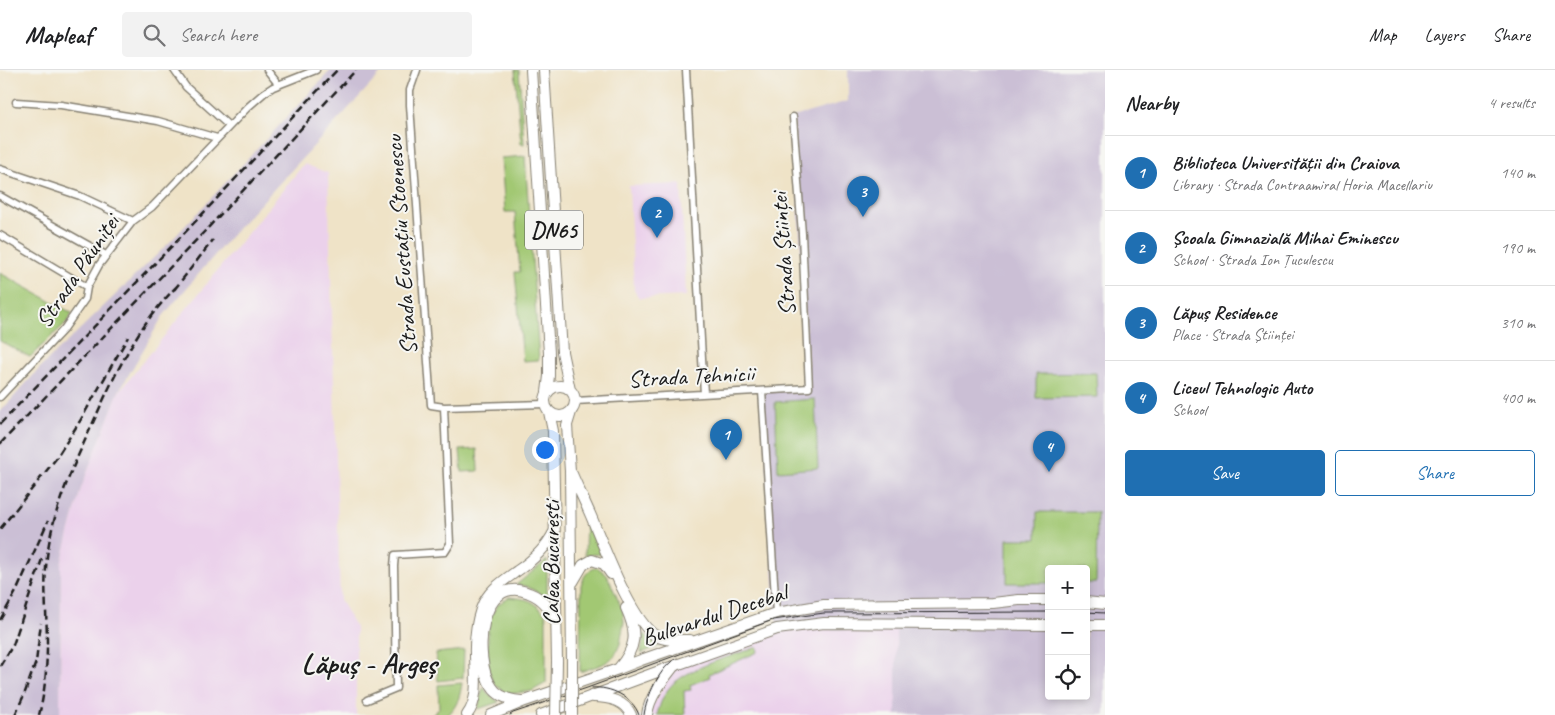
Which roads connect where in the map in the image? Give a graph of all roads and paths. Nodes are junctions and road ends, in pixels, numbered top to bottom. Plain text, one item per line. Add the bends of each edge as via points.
1 (174, 70) edge
2 (267, 70) edge
3 (316, 70) edge
4 (417, 70) edge
5 (531, 70) edge
6 (544, 70) edge
7 (686, 70) edge
8 (279, 85) junction
9 (16, 102) dead end
10 (793, 116) dead end
11 (229, 126) junction
12 (218, 138) junction
13 (0, 169) edge
14 (0, 196) edge
15 (133, 221) junction
16 (0, 235) edge
17 (106, 255) junction
18 (87, 287) junction
19 (810, 388) joint
20 (570, 390) junction
21 (762, 391) junction
22 (547, 392) junction
23 (704, 394) junction
24 (0, 397) edge
25 (575, 400) junction
26 (444, 407) junction
27 (547, 408) junction
28 (571, 412) junction
29 (570, 471) junction
30 (554, 531) junction
31 (572, 585) junction
32 (1045, 600) edge
33 (1090, 602) edge
34 (1105, 604) edge
35 (776, 613) junction
36 (1045, 625) edge
37 (1090, 625) edge
38 (1105, 625) edge
39 (557, 628) junction
40 (696, 641) junction
41 (676, 665) junction
42 (618, 669) junction
43 (590, 698) junction
44 (367, 700) dead end
45 (524, 701) junction
46 (467, 715) edge
47 (491, 715) edge
48 (541, 715) edge
49 (556, 715) edge
50 (572, 715) edge
51 (631, 715) edge
52 (647, 715) edge

1 - 11 street via 186,87
2 - 8 street
3 - 8 street, Strada Păuniței
4 - 26 street, Strada Eustațiu Stoenescu via 410,90 410,105 431,405
5 - 22 main road, DN65 via 549,353
6 - 20 main road, DN65 via 562,352
7 - 23 street
8 - 11 street, Strada Păuniței via 264,93
9 - 12 street via 61,105 158,120
10 - 19 street, Strada Științei
11 - 12 street, Strada Păuniței
12 - 15 street, Strada Păuniței via 152,207
13 - 15 street via 80,196
14 - 17 street
15 - 17 street, Strada Păuniței
16 - 18 street
17 - 18 street, Strada Păuniței
18 - 24 street, Strada Păuniței via 85,299 64,329
19 - 21 street, Strada Tehnicii
20 - 22 main road via 560,386
20 - 25 main road
21 - 23 street, Strada Tehnicii
21 - 35 street
22 - 27 main road
23 - 25 street, Strada Tehnicii
25 - 28 main road
26 - 27 street
26 - 44 street via 450,544 445,552 395,555 396,688
27 - 28 main road via 558,417
27 - 30 main road, Calea București via 553,431
28 - 29 main road, Calea București via 567,425
29 - 31 main road, Calea București
29 - 40 main road via 607,556 645,626 655,636
30 - 39 main road, Calea București
30 - 46 main road via 549,543 503,580 481,608 475,646 475,693
31 - 42 main road via 583,565 592,560 604,564 610,572 632,621 632,648
31 - 50 main road, Calea București, bridge
32 - 35 main road, Bulevardul Decebal via 824,605
33 - 34 main road
35 - 40 main road, Bulevardul Decebal
36 - 41 main road, Bulevardul Decebal via 799,625 777,629
37 - 38 main road
39 - 45 main road via 547,606 526,592 502,593 485,615 482,640 484,672 492,688 509,700
39 - 49 main road, Calea București, bridge
40 - 42 main road, Bulevardul Decebal
41 - 43 main road, Bulevardul Decebal
41 - 52 main road via 658,689
42 - 45 main road, Bulevardul Decebal
43 - 48 main road, Bulevardul Decebal
43 - 51 main road via 601,697 618,702 626,706
45 - 47 main road, Bulevardul Decebal

